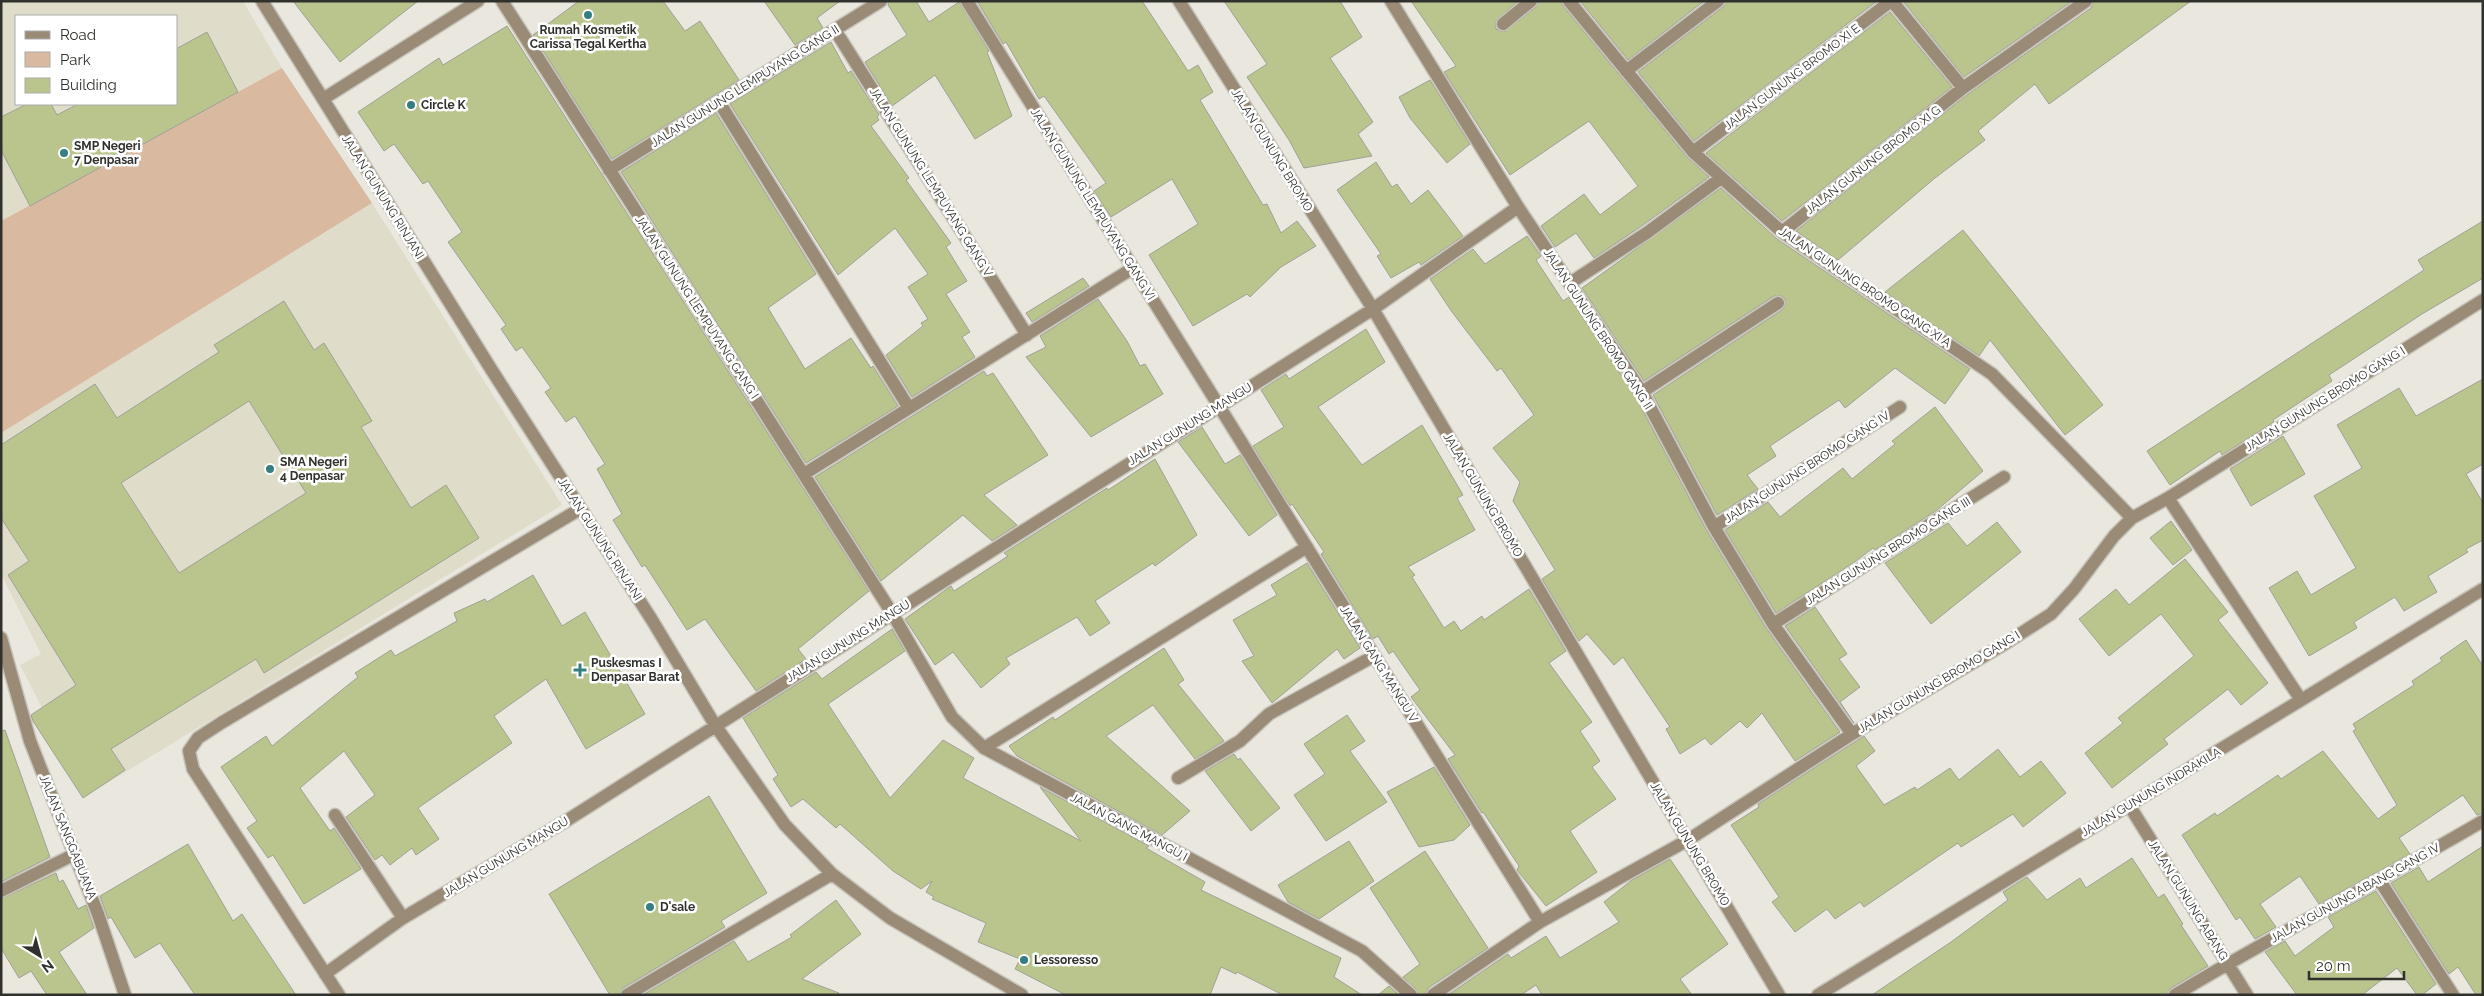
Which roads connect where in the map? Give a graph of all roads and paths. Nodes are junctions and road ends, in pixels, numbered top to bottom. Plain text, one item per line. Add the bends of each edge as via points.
1 (262, 1) edge
2 (478, 1) edge
3 (502, 1) edge
4 (881, 1) edge
5 (967, 1) edge
6 (1179, 1) edge
7 (1391, 1) edge
8 (1531, 1) edge
9 (1569, 1) edge
10 (1718, 1) edge
11 (1891, 1) edge
12 (2086, 1) edge
13 (1503, 24) dead end
14 (835, 30) junction
15 (1626, 71) junction
16 (1963, 88) junction
17 (322, 99) junction
18 (719, 102) junction
19 (1693, 152) junction
20 (609, 170) junction
21 (1721, 178) junction
22 (1518, 207) junction
23 (1782, 232) junction
24 (1133, 268) junction
25 (1570, 283) junction
26 (2483, 300) edge
27 (1778, 303) dead end
28 (1373, 309) junction
29 (1027, 335) junction
30 (1642, 392) junction
31 (1218, 406) junction
32 (1900, 407) dead end
33 (909, 408) junction
34 (804, 474) junction
35 (2004, 477) dead end
36 (2168, 498) junction
37 (580, 509) junction
38 (2132, 518) junction
39 (1714, 527) junction
40 (1307, 547) junction
41 (2483, 589) edge
42 (892, 613) junction
43 (1773, 624) junction
44 (1, 638) edge
45 (1374, 656) junction
46 (2301, 700) junction
47 (715, 725) junction
48 (1852, 734) junction
49 (984, 748) junction
50 (1178, 778) dead end
51 (2129, 805) junction
52 (335, 815) dead end
53 (2483, 821) edge
54 (1688, 840) junction
55 (75, 854) junction
56 (832, 874) junction
57 (2380, 882) junction
58 (1, 891) edge
59 (403, 918) junction
60 (1540, 922) junction
61 (2227, 964) junction
62 (325, 974) junction
63 (125, 995) edge
64 (339, 995) edge
65 (627, 995) edge
66 (1022, 995) edge
67 (1411, 995) edge
68 (1434, 995) edge
69 (1779, 995) edge
70 (1818, 995) edge
71 (2175, 995) edge
72 (2247, 995) edge
73 (2453, 995) edge

1 - 17 street, JALAN GUNUNG RINJANI
2 - 17 street
3 - 20 street, JALAN GUNUNG LEMPUYANG GANG I
4 - 14 street, JALAN GUNUNG LEMPUYANG GANG II
5 - 24 street, JALAN GUNUNG LEMPUYANG GANG VI
6 - 28 street, JALAN GUNUNG BROMO
7 - 22 street, JALAN GUNUNG BROMO GANG II
8 - 13 street
9 - 15 street, JALAN GUNUNG BROMO GANG XI A
10 - 15 street
11 - 16 street
11 - 19 street, JALAN GUNUNG BROMO XI E
12 - 16 street, JALAN GUNUNG BROMO XI G
14 - 18 street, JALAN GUNUNG LEMPUYANG GANG II
14 - 29 street, JALAN GUNUNG LEMPUYANG GANG V
15 - 19 street, JALAN GUNUNG BROMO GANG XI A
16 - 23 street, JALAN GUNUNG BROMO XI G
17 - 37 street, JALAN GUNUNG RINJANI
18 - 20 street, JALAN GUNUNG LEMPUYANG GANG II
18 - 33 street
19 - 21 street, JALAN GUNUNG BROMO GANG XI A
20 - 34 street, JALAN GUNUNG LEMPUYANG GANG I
21 - 23 street, JALAN GUNUNG BROMO GANG XI A
21 - 25 street
22 - 25 street, JALAN GUNUNG BROMO GANG II
22 - 28 street, JALAN GUNUNG MANGU
23 - 38 street, JALAN GUNUNG BROMO GANG XI A via 1992,374
24 - 29 street
24 - 31 street, JALAN GUNUNG LEMPUYANG GANG VI
25 - 30 street, JALAN GUNUNG BROMO GANG II
26 - 36 street, JALAN GUNUNG BROMO GANG I
27 - 30 street
28 - 31 street, JALAN GUNUNG MANGU
28 - 54 street, JALAN GUNUNG BROMO
29 - 33 street
30 - 39 street, JALAN GUNUNG BROMO GANG II
31 - 40 street, JALAN GANG MANGU V
31 - 42 street, JALAN GUNUNG MANGU
32 - 39 street, JALAN GUNUNG BROMO GANG IV
33 - 34 street
34 - 42 street, JALAN GUNUNG LEMPUYANG GANG I
35 - 43 street, JALAN GUNUNG BROMO GANG III
36 - 38 street, JALAN GUNUNG BROMO GANG I
36 - 46 street
37 - 47 street, JALAN GUNUNG RINJANI
37 - 62 street via 222,723 198,738 189,751 194,769
38 - 48 street, JALAN GUNUNG BROMO GANG I via 2051,614
39 - 43 street, JALAN GUNUNG BROMO GANG II
40 - 45 street, JALAN GANG MANGU V
40 - 49 street
41 - 46 street, JALAN GUNUNG INDRAKILA
42 - 47 street, JALAN GUNUNG MANGU
42 - 49 street, JALAN GANG MANGU I via 952,717
43 - 48 street, JALAN GUNUNG BROMO GANG II
44 - 55 street, JALAN SANGGABUANA via 14,678 19,709
45 - 50 street via 1269,714 1240,741
45 - 60 street, JALAN GANG MANGU V
46 - 51 street, JALAN GUNUNG INDRAKILA
47 - 56 street, JALAN GUNUNG RINJANI via 785,825
47 - 59 street, JALAN GUNUNG MANGU via 569,819
48 - 54 street, JALAN GUNUNG BROMO GANG I
49 - 67 street, JALAN GANG MANGU I via 1362,951
51 - 61 street, JALAN GUNUNG ABANG
51 - 70 street, JALAN GUNUNG INDRAKILA
52 - 59 street
53 - 57 street, JALAN GUNUNG ABANG GANG IV
54 - 60 street, JALAN GUNUNG BROMO GANG I
54 - 69 street, JALAN GUNUNG BROMO
55 - 58 street
55 - 63 street, JALAN SANGGABUANA
56 - 65 street
56 - 66 street, JALAN GUNUNG RINJANI via 890,918
57 - 61 street, JALAN GUNUNG ABANG GANG IV
57 - 73 street
59 - 62 street, JALAN GUNUNG MANGU
60 - 68 street, JALAN GUNUNG BROMO GANG I
61 - 71 street, JALAN GUNUNG ABANG GANG IV
61 - 72 street, JALAN GUNUNG ABANG
62 - 64 street

